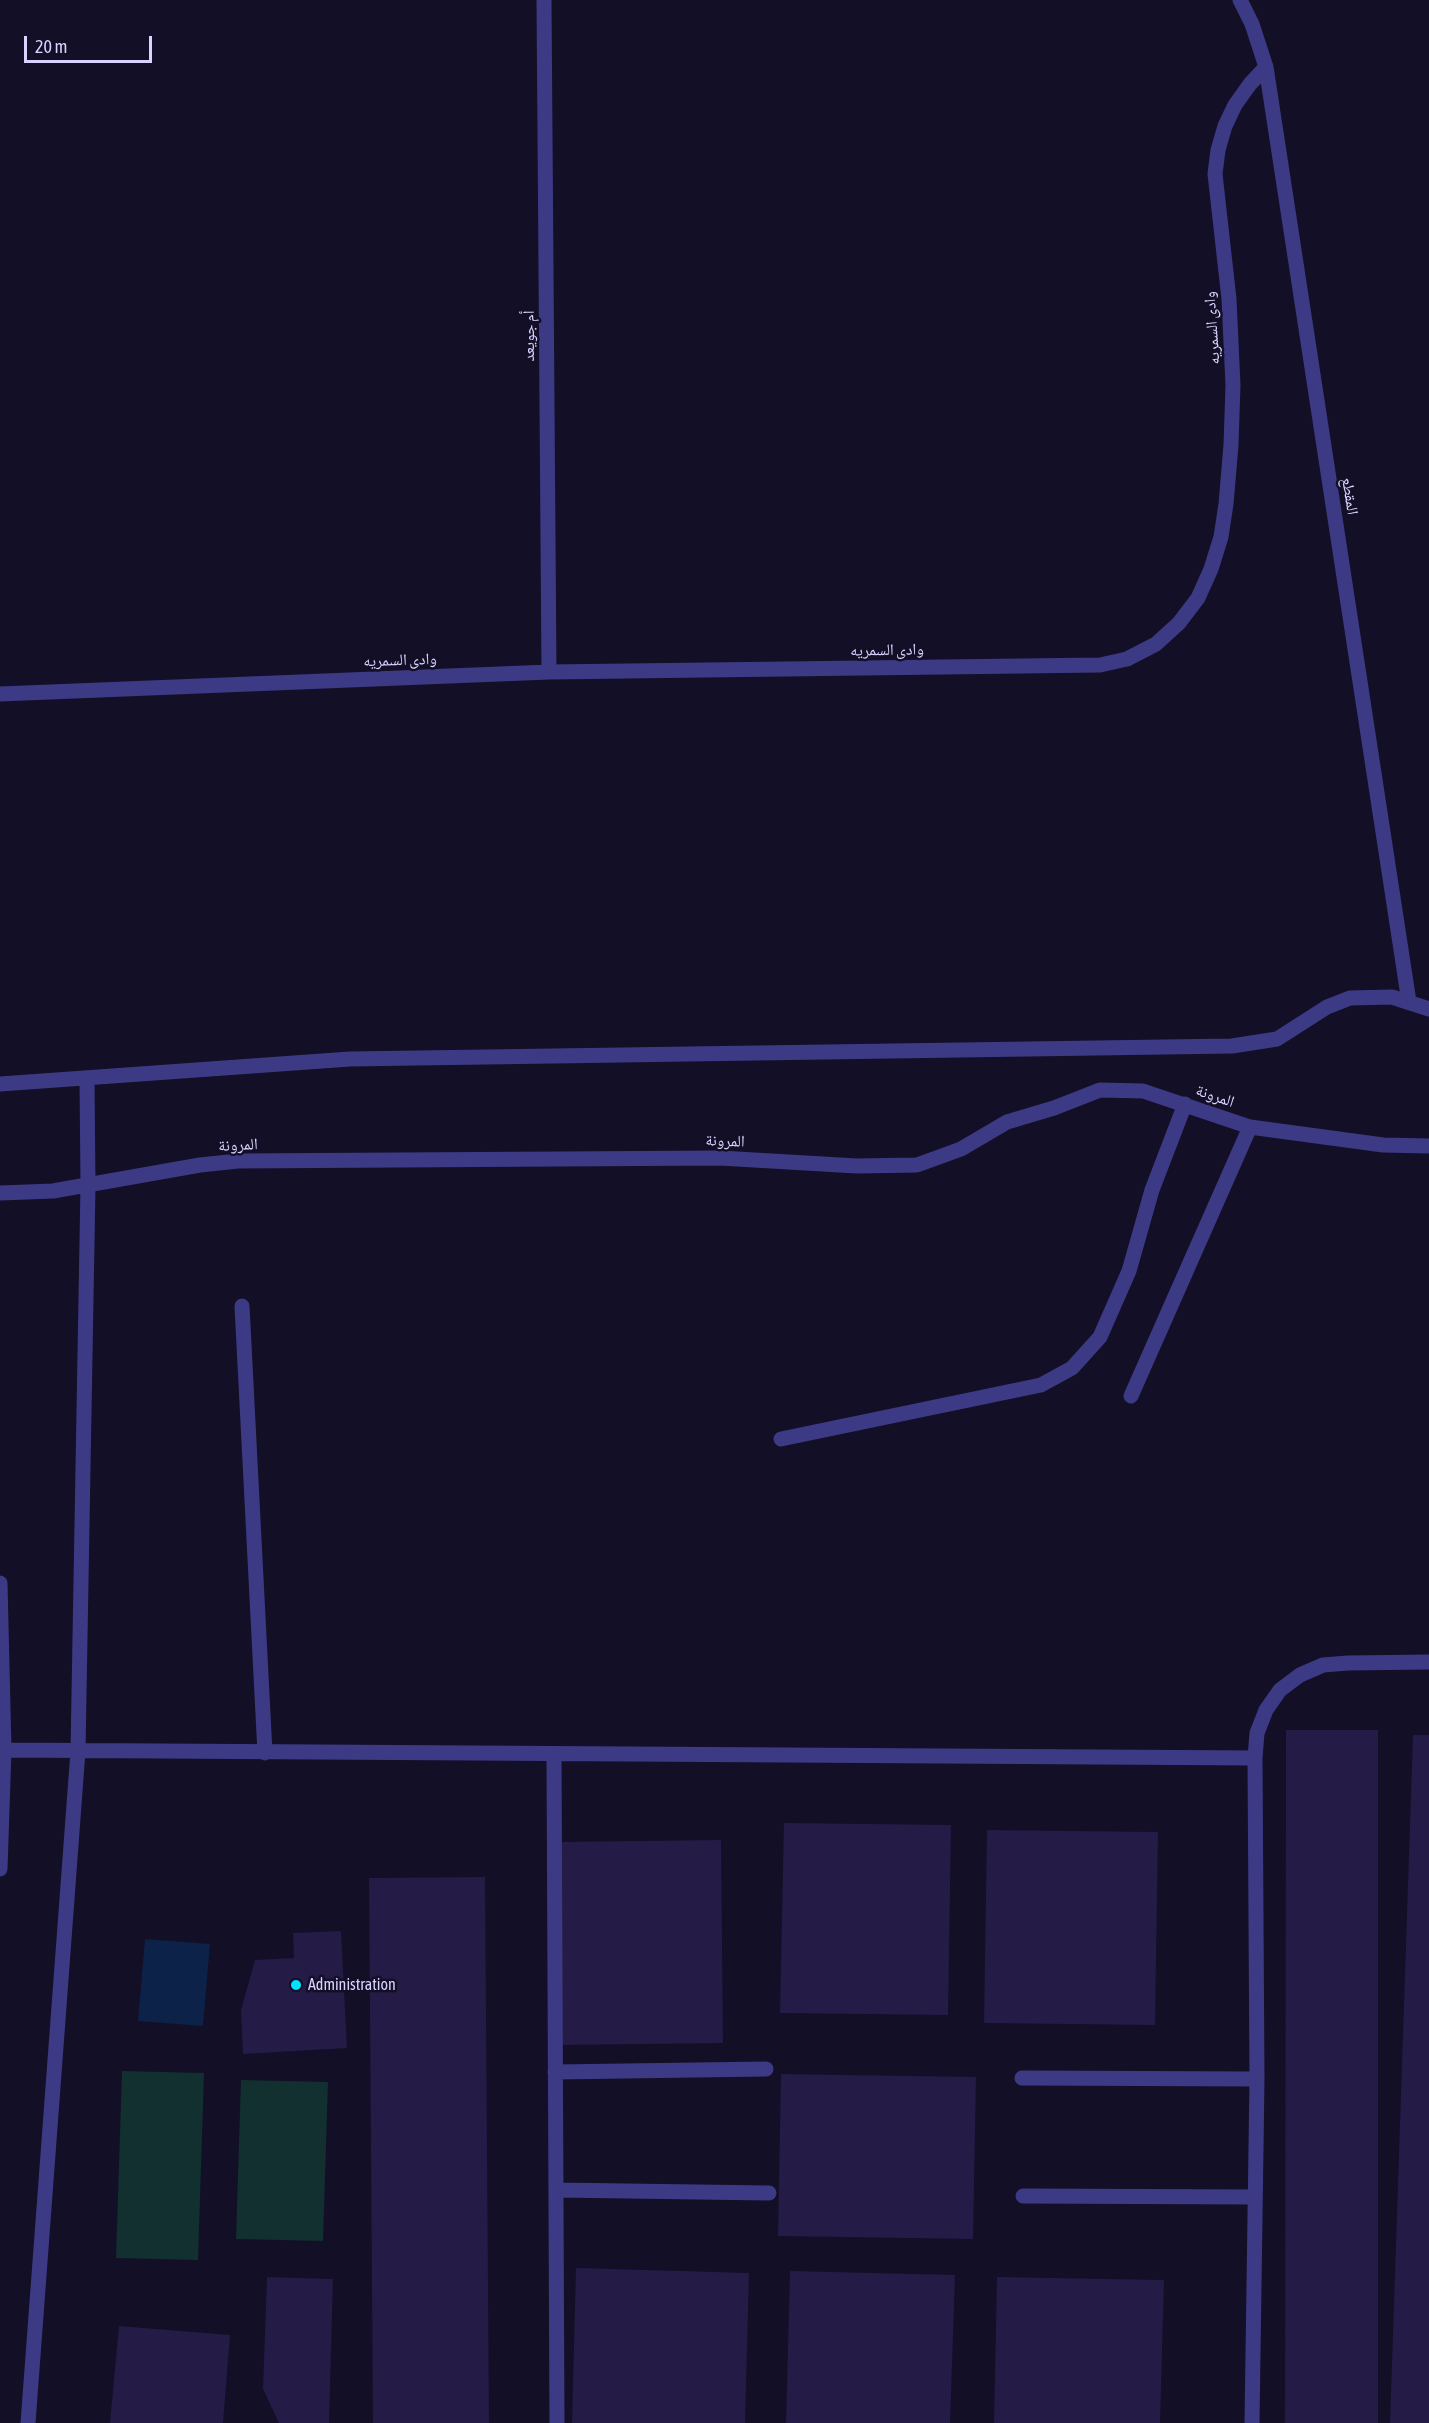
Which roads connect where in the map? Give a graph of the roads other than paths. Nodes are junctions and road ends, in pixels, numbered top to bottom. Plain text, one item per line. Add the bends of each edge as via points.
1 (544, 0) edge
2 (1240, 0) edge
3 (1266, 67) junction
4 (549, 672) junction
5 (0, 694) edge
6 (1409, 1002) junction
7 (1429, 1010) edge
8 (87, 1078) junction
9 (0, 1084) edge
10 (1185, 1104) junction
11 (1250, 1127) junction
12 (1429, 1146) edge
13 (87, 1185) junction
14 (0, 1193) edge
15 (242, 1306) dead end
16 (1131, 1396) dead end
17 (781, 1439) dead end
18 (0, 1582) edge
19 (1429, 1662) edge
20 (4, 1750) junction
21 (78, 1751) junction
22 (265, 1753) junction
23 (554, 1755) junction
24 (1255, 1758) junction
25 (0, 1869) edge
26 (766, 2069) dead end
27 (555, 2072) junction
28 (1022, 2078) dead end
29 (1257, 2079) junction
30 (556, 2190) junction
31 (769, 2193) dead end
32 (1023, 2196) dead end
33 (1255, 2197) junction
34 (28, 2423) edge
35 (557, 2423) edge
36 (1252, 2423) edge

1 - 4 street, أم جويعد
2 - 3 street, المقطع
3 - 4 street, وادى السمريه via 1235,105 1218,150 1215,174 1232,374 1231,445 1221,537 1198,598 1156,644 1126,659 1100,665
3 - 6 street, المقطع
4 - 5 street, وادى السمريه
6 - 7 street
6 - 8 street via 1392,997 1350,998 1327,1007 1277,1039 1232,1046 350,1059
8 - 9 street
8 - 13 street
10 - 11 street, المرونة
10 - 13 street, المرونة via 1143,1091 1100,1090 1006,1122 961,1149 917,1165 857,1166 720,1158 238,1161
10 - 17 street via 1152,1190 1129,1271 1100,1337 1072,1368 1041,1385
11 - 12 street, المرونة via 1383,1145
11 - 16 street
13 - 14 street, المرونة
13 - 21 street
15 - 22 street
18 - 20 street
19 - 24 street via 1323,1665 1300,1675 1281,1690 1266,1710 1257,1733
20 - 21 street
20 - 25 street
21 - 22 street
21 - 34 street
22 - 23 street
23 - 24 street
23 - 27 street
24 - 29 street
26 - 27 street
27 - 30 street
28 - 29 street
29 - 33 street
30 - 31 street
30 - 35 street
32 - 33 street
33 - 36 street

